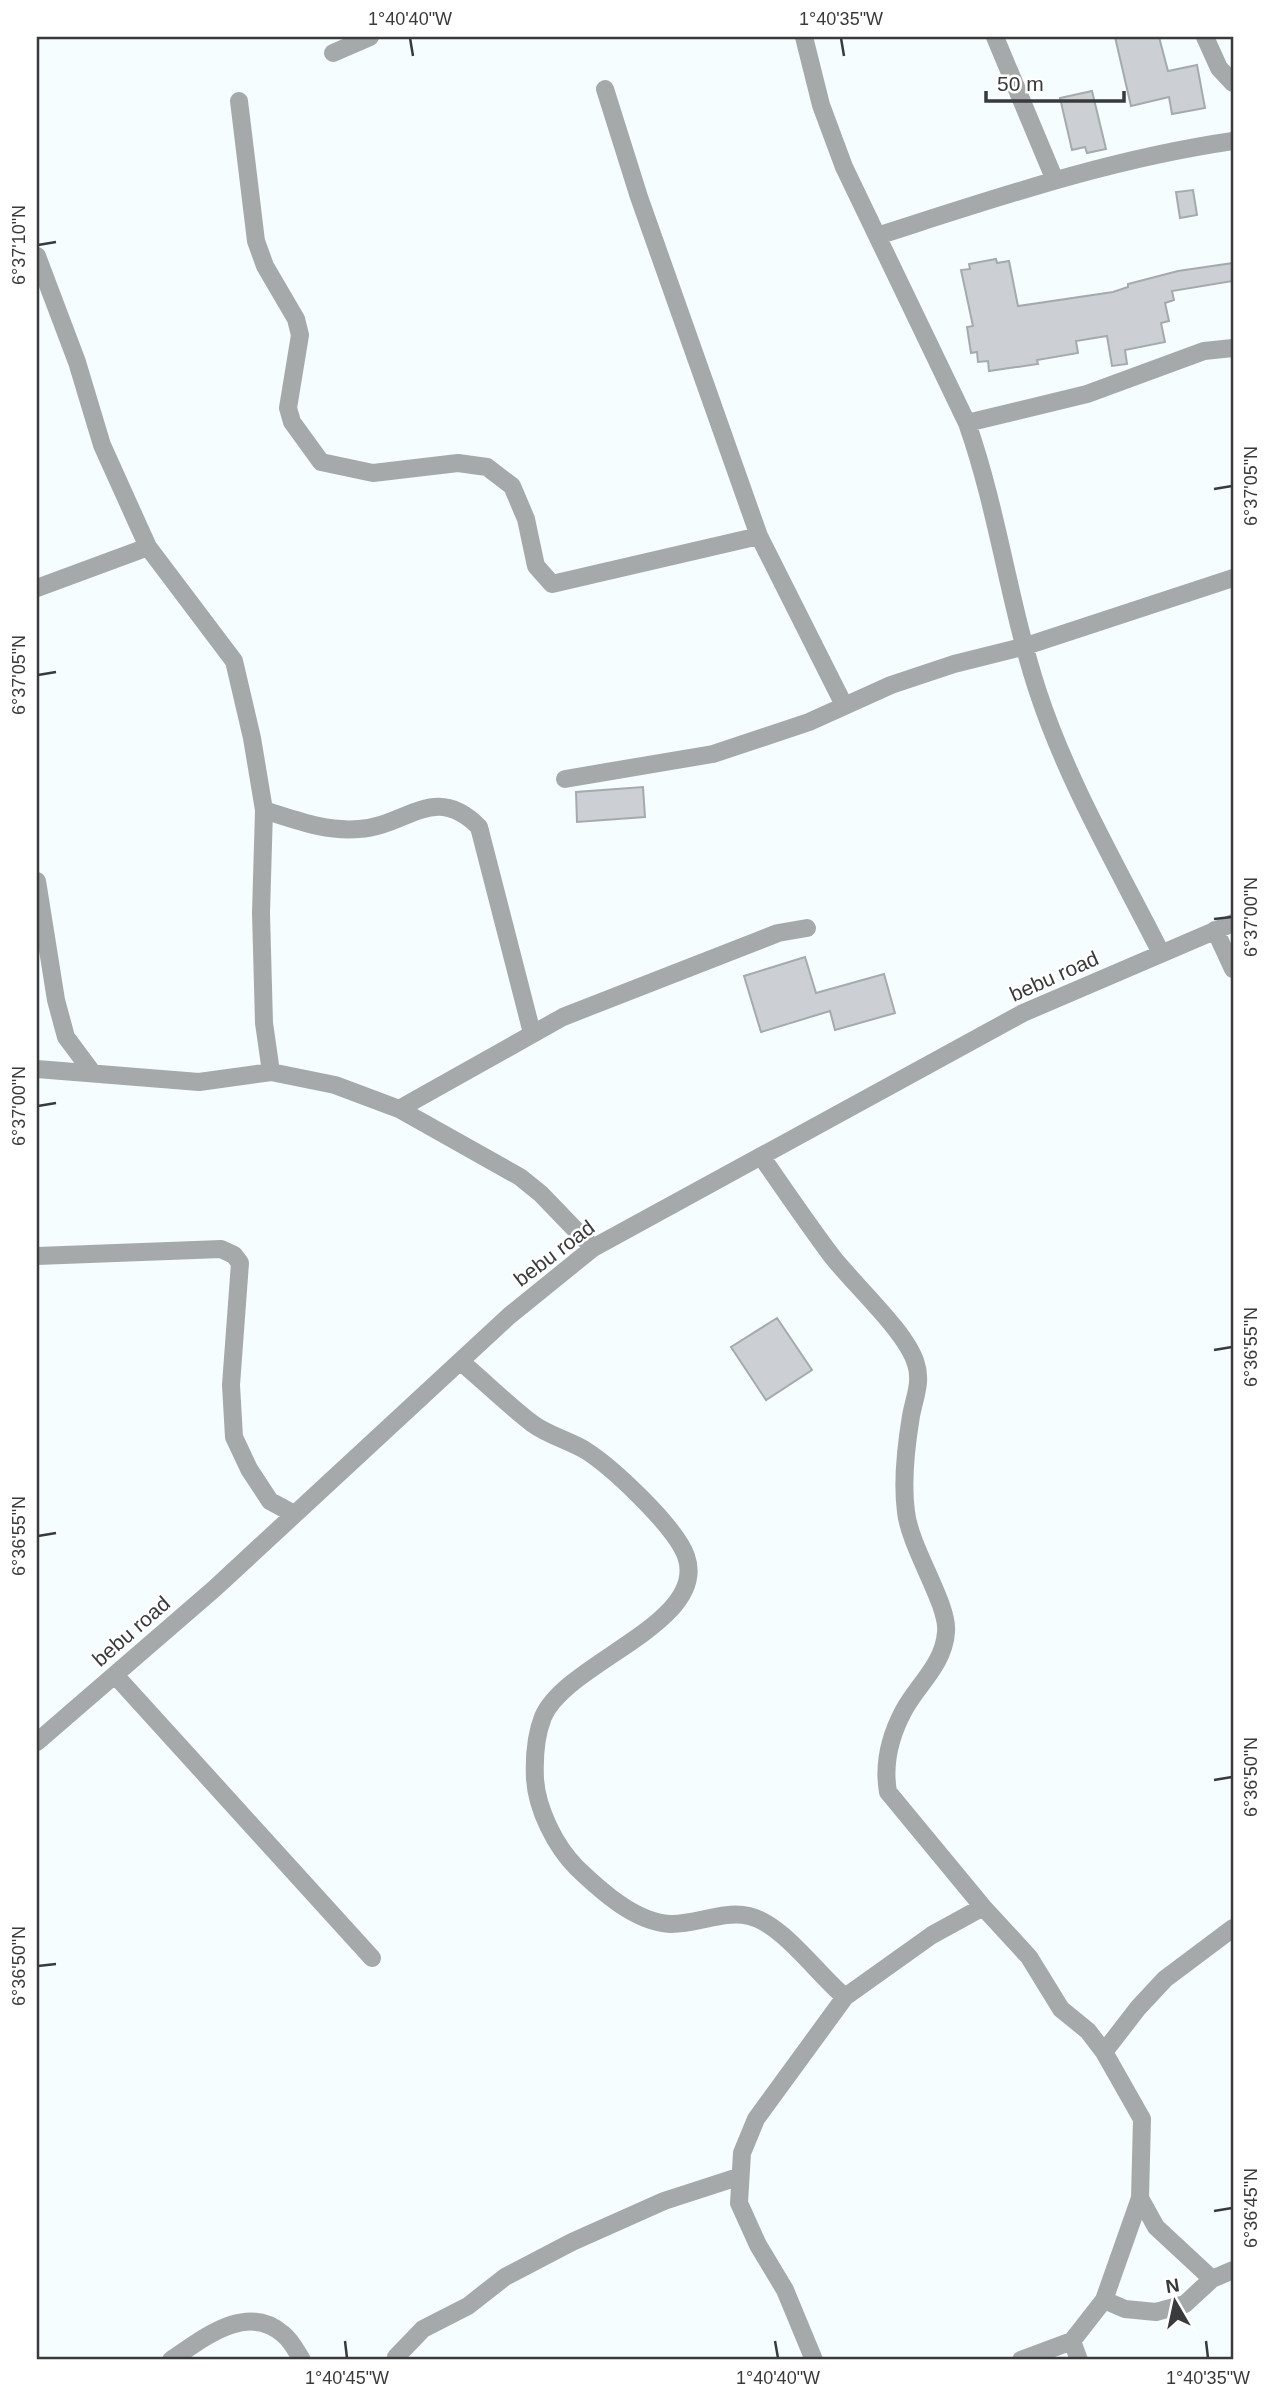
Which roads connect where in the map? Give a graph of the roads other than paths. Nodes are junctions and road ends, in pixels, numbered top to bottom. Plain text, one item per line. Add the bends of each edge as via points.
1 (370, 37) edge
2 (804, 37) edge
3 (995, 37) edge
4 (1205, 37) edge
5 (333, 53) dead end
6 (1233, 83) edge
7 (605, 89) dead end
8 (239, 101) dead end
9 (1233, 141) edge
10 (1054, 178) junction
11 (877, 236) junction
12 (37, 256) edge
13 (1233, 348) edge
14 (967, 423) junction
15 (759, 536) junction
16 (148, 547) junction
17 (1233, 578) edge
18 (37, 588) edge
19 (1026, 646) junction
20 (844, 705) junction
21 (565, 779) dead end
22 (264, 810) junction
23 (37, 881) edge
24 (1233, 923) edge
25 (807, 928) dead end
26 (1215, 930) junction
27 (1161, 953) junction
28 (1233, 969) edge
29 (533, 1033) junction
30 (37, 1069) edge
31 (92, 1072) junction
32 (271, 1072) junction
33 (399, 1110) junction
34 (761, 1156) junction
35 (593, 1248) junction
36 (37, 1256) edge
37 (461, 1362) junction
38 (294, 1514) junction
39 (115, 1675) junction
40 (37, 1742) edge
41 (983, 1907) junction
42 (1233, 1928) edge
43 (372, 1958) dead end
44 (845, 1997) junction
45 (1104, 2052) junction
46 (738, 2177) junction
47 (1140, 2198) junction
48 (1233, 2270) edge
49 (1212, 2279) junction
50 (1104, 2300) junction
51 (1072, 2341) junction
52 (396, 2357) dead end
53 (171, 2360) edge
54 (302, 2360) edge
55 (814, 2360) edge
56 (1021, 2360) edge
57 (1079, 2360) edge

1 - 5 street
2 - 11 street via 821,105
3 - 10 street
4 - 6 street via 1219,68
7 - 15 street
8 - 15 street via 256,241 300,335 288,408 292,422 321,462 373,473 458,463 486,467 512,486 526,519 536,566 552,584
9 - 10 street via 1161,152
10 - 11 street
11 - 14 street
12 - 16 street via 77,362 102,446
13 - 14 street via 1204,351 1087,394
14 - 19 street
15 - 20 street
16 - 18 street
16 - 22 street via 234,661
17 - 19 street
19 - 20 street via 954,664
19 - 27 street via 1052,732
20 - 21 street via 809,722 713,754
22 - 29 street via 324,829 362,830 411,813 443,807 462,810 479,827
22 - 32 street via 261,913 264,1023
23 - 31 street via 66,1037
24 - 26 street, bebu road
25 - 29 street via 778,933
26 - 27 street, bebu road
26 - 28 street
27 - 34 street, bebu road via 1023,1013
29 - 33 street
30 - 31 street
31 - 32 street via 199,1082
32 - 33 street via 335,1085
33 - 35 street via 520,1177
34 - 35 street, bebu road
34 - 41 street via 916,1363 919,1384 907,1445 905,1511 912,1544 947,1628 932,1671 904,1710 884,1769 888,1792
35 - 37 street, bebu road
36 - 38 street via 221,1249 234,1255 240,1264 241,1283 231,1385 234,1437 270,1501
37 - 38 street, bebu road
37 - 44 street via 535,1425 615,1471 667,1528 686,1557 686,1590 666,1614 570,1682 544,1715 534,1752 536,1793 552,1833 576,1866 637,1915 670,1924 749,1916 776,1929
38 - 39 street, bebu road
39 - 40 street, bebu road
39 - 43 street
41 - 44 street via 932,1935
41 - 45 street via 1029,1957 1061,2009 1088,2031
42 - 45 street via 1165,1979
44 - 46 street via 756,2119 741,2153
45 - 47 street via 1142,2119
46 - 52 street via 664,2201 505,2277 468,2306 423,2329
46 - 55 street via 738,2203 785,2290
47 - 49 street via 1156,2227
47 - 50 street
48 - 49 street
49 - 50 street via 1185,2304 1156,2312 1125,2309
50 - 51 street
51 - 56 street
51 - 57 street
53 - 54 street via 227,2326 255,2321 285,2335

